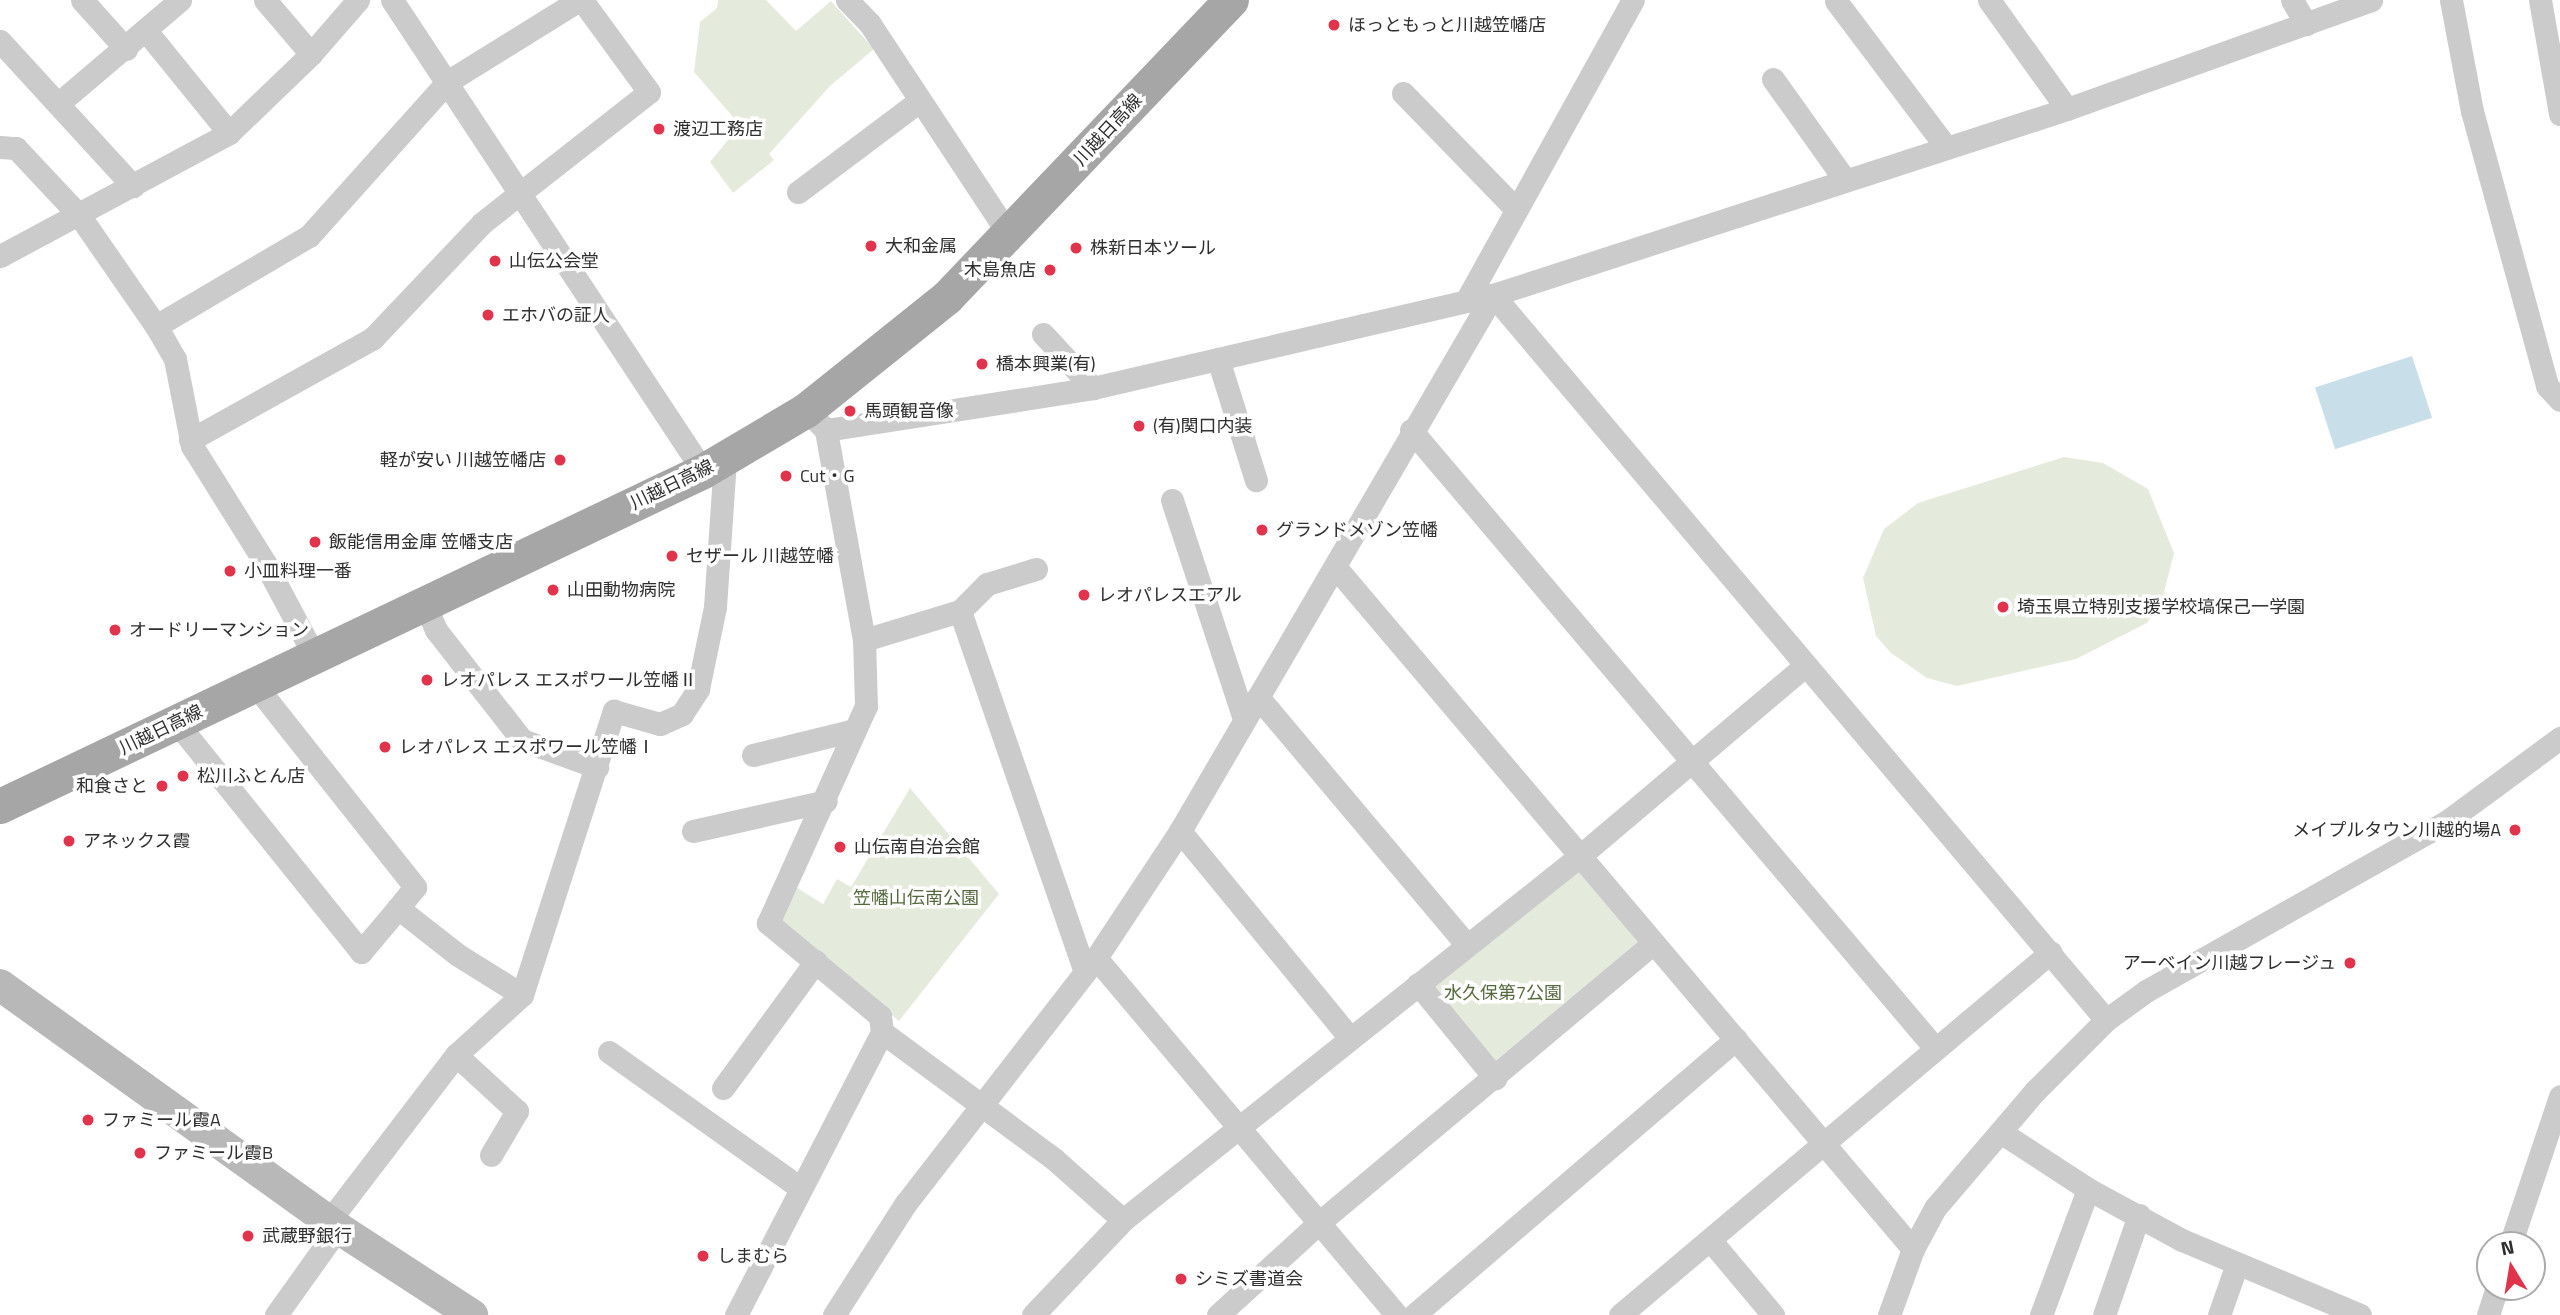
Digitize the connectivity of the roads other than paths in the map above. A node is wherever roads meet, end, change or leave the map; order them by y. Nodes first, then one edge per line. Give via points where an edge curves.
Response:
1 (82, 0) edge
2 (180, 0) edge
3 (265, 0) edge
4 (358, 0) edge
5 (391, 0) edge
6 (581, 0) edge
7 (847, 0) edge
8 (1231, 0) edge
9 (1989, 0) edge
10 (2292, 0) edge
11 (2371, 0) edge
12 (2452, 0) edge
13 (2540, 0) edge
14 (1836, 1) edge
15 (1623, 4) edge
16 (2306, 24) junction
17 (147, 32) junction
18 (0, 41) edge
19 (126, 49) junction
20 (311, 54) junction
21 (1773, 79) dead end
22 (447, 82) junction
23 (1403, 93) dead end
24 (918, 102) junction
25 (60, 103) junction
26 (2067, 109) junction
27 (2560, 114) edge
28 (229, 133) junction
29 (0, 146) edge
30 (1946, 147) junction
31 (1844, 180) junction
32 (133, 186) junction
33 (521, 190) junction
34 (798, 192) dead end
35 (1516, 209) junction
36 (79, 215) junction
37 (1009, 234) junction
38 (0, 256) edge
39 (1493, 295) junction
40 (1466, 301) junction
41 (156, 326) junction
42 (1043, 334) dead end
43 (1218, 359) junction
44 (1093, 388) junction
45 (2560, 400) edge
46 (816, 420) junction
47 (1411, 430) junction
48 (190, 440) junction
49 (714, 465) junction
50 (1256, 480) dead end
51 (1172, 500) dead end
52 (1036, 569) dead end
53 (1337, 569) junction
54 (425, 604) junction
55 (960, 611) junction
56 (864, 640) junction
57 (315, 657) junction
58 (1807, 665) junction
59 (256, 685) junction
60 (1258, 697) junction
61 (1244, 719) junction
62 (177, 723) junction
63 (856, 730) junction
64 (2560, 738) edge
65 (753, 755) dead end
66 (1693, 762) junction
67 (597, 767) junction
68 (826, 801) junction
69 (0, 806) edge
70 (693, 831) dead end
71 (1180, 831) junction
72 (1581, 855) junction
73 (398, 908) junction
74 (1653, 943) junction
75 (1467, 945) junction
76 (2051, 952) junction
77 (817, 961) junction
78 (1091, 965) junction
79 (1418, 984) junction
80 (0, 985) edge
81 (522, 995) junction
82 (2106, 1020) junction
83 (882, 1032) junction
84 (1350, 1038) junction
85 (1736, 1040) junction
86 (1935, 1048) junction
87 (609, 1052) dead end
88 (456, 1055) junction
89 (1496, 1078) junction
90 (723, 1088) dead end
91 (2560, 1096) edge
92 (979, 1105) junction
93 (1242, 1126) junction
94 (2002, 1133) junction
95 (1824, 1143) junction
96 (491, 1155) dead end
97 (799, 1187) junction
98 (2088, 1189) junction
99 (2139, 1215) junction
100 (1123, 1220) junction
101 (1321, 1222) junction
102 (334, 1224) junction
103 (2515, 1231) edge
104 (1711, 1241) junction
105 (1913, 1250) junction
106 (2236, 1264) junction
107 (453, 1310) edge
108 (276, 1315) edge
109 (736, 1315) edge
110 (834, 1315) edge
111 (1033, 1315) edge
112 (1219, 1315) edge
113 (1398, 1315) edge
114 (1414, 1315) edge
115 (1620, 1315) edge
116 (1773, 1315) edge
117 (1889, 1315) edge
118 (2041, 1315) edge
119 (2104, 1315) edge
120 (2219, 1315) edge
121 (2360, 1315) edge

1 - 19 street
2 - 17 street
3 - 20 street
4 - 20 street
5 - 22 street
6 - 22 street
6 - 33 street via 649,92
7 - 24 street via 870,24
8 - 37 main road, 川越日高線
9 - 26 street
10 - 16 street
11 - 16 street
12 - 45 street via 2480,137 2547,386
13 - 27 street
14 - 30 street
15 - 35 street
16 - 26 street
17 - 19 street
17 - 28 street
18 - 25 street
19 - 25 street
20 - 28 street
21 - 31 street
22 - 33 street
22 - 41 street via 309,236
23 - 35 street
24 - 34 street
24 - 37 street
25 - 32 street
26 - 30 street
28 - 32 street
29 - 36 street via 16,148
30 - 31 street
31 - 39 street
32 - 36 street
33 - 48 street via 482,223 373,338
33 - 49 street
35 - 40 street
36 - 38 street
36 - 41 street
37 - 46 main road, 川越日高線
39 - 40 street
39 - 47 street
39 - 58 street
40 - 43 street
41 - 48 street via 175,359
42 - 44 street
43 - 44 street
43 - 50 street
44 - 46 street
46 - 49 main road, 川越日高線
46 - 56 street
47 - 53 street
47 - 66 street
48 - 57 street
49 - 54 main road, 川越日高線
49 - 67 street via 715,607 698,689 682,714 660,724 614,711
51 - 61 street
52 - 55 street via 987,584
53 - 60 street
53 - 72 street
54 - 57 main road, 川越日高線
54 - 67 street via 436,630 522,740
55 - 56 street
55 - 78 street
56 - 63 street via 866,706
57 - 59 main road, 川越日高線
58 - 66 street
58 - 76 street
59 - 62 main road, 川越日高線
59 - 73 street via 415,887
60 - 61 street
60 - 75 street
61 - 71 street
62 - 69 main road, 川越日高線
62 - 73 street via 361,953
63 - 65 street
63 - 68 street
64 - 82 street via 2446,822 2146,991
66 - 72 street
66 - 86 street
67 - 81 street
68 - 70 street
68 - 77 street via 768,923
71 - 78 street
71 - 84 street
72 - 74 street
72 - 75 street
73 - 81 street via 458,955
74 - 85 street
74 - 89 street
75 - 79 street
76 - 82 street
76 - 86 street
77 - 83 street via 880,1016
77 - 90 street
78 - 92 street
78 - 93 street
79 - 84 street
79 - 89 street
80 - 102 street
81 - 88 street
82 - 94 street
83 - 92 street
83 - 97 street
84 - 93 street
85 - 95 street
85 - 114 street
86 - 95 street
87 - 97 street
88 - 96 street via 517,1111
88 - 102 street
89 - 101 street
91 - 103 street
92 - 100 street via 1054,1159
92 - 110 street via 906,1203
93 - 100 street
93 - 101 street
94 - 98 street
94 - 105 street via 1935,1208
95 - 104 street
95 - 105 street
97 - 109 street
98 - 99 street
98 - 118 street
99 - 106 street
99 - 119 street
100 - 111 street
101 - 112 street
101 - 113 street
102 - 107 street
102 - 108 street
104 - 115 street
104 - 116 street
105 - 117 street
106 - 120 street
106 - 121 street

